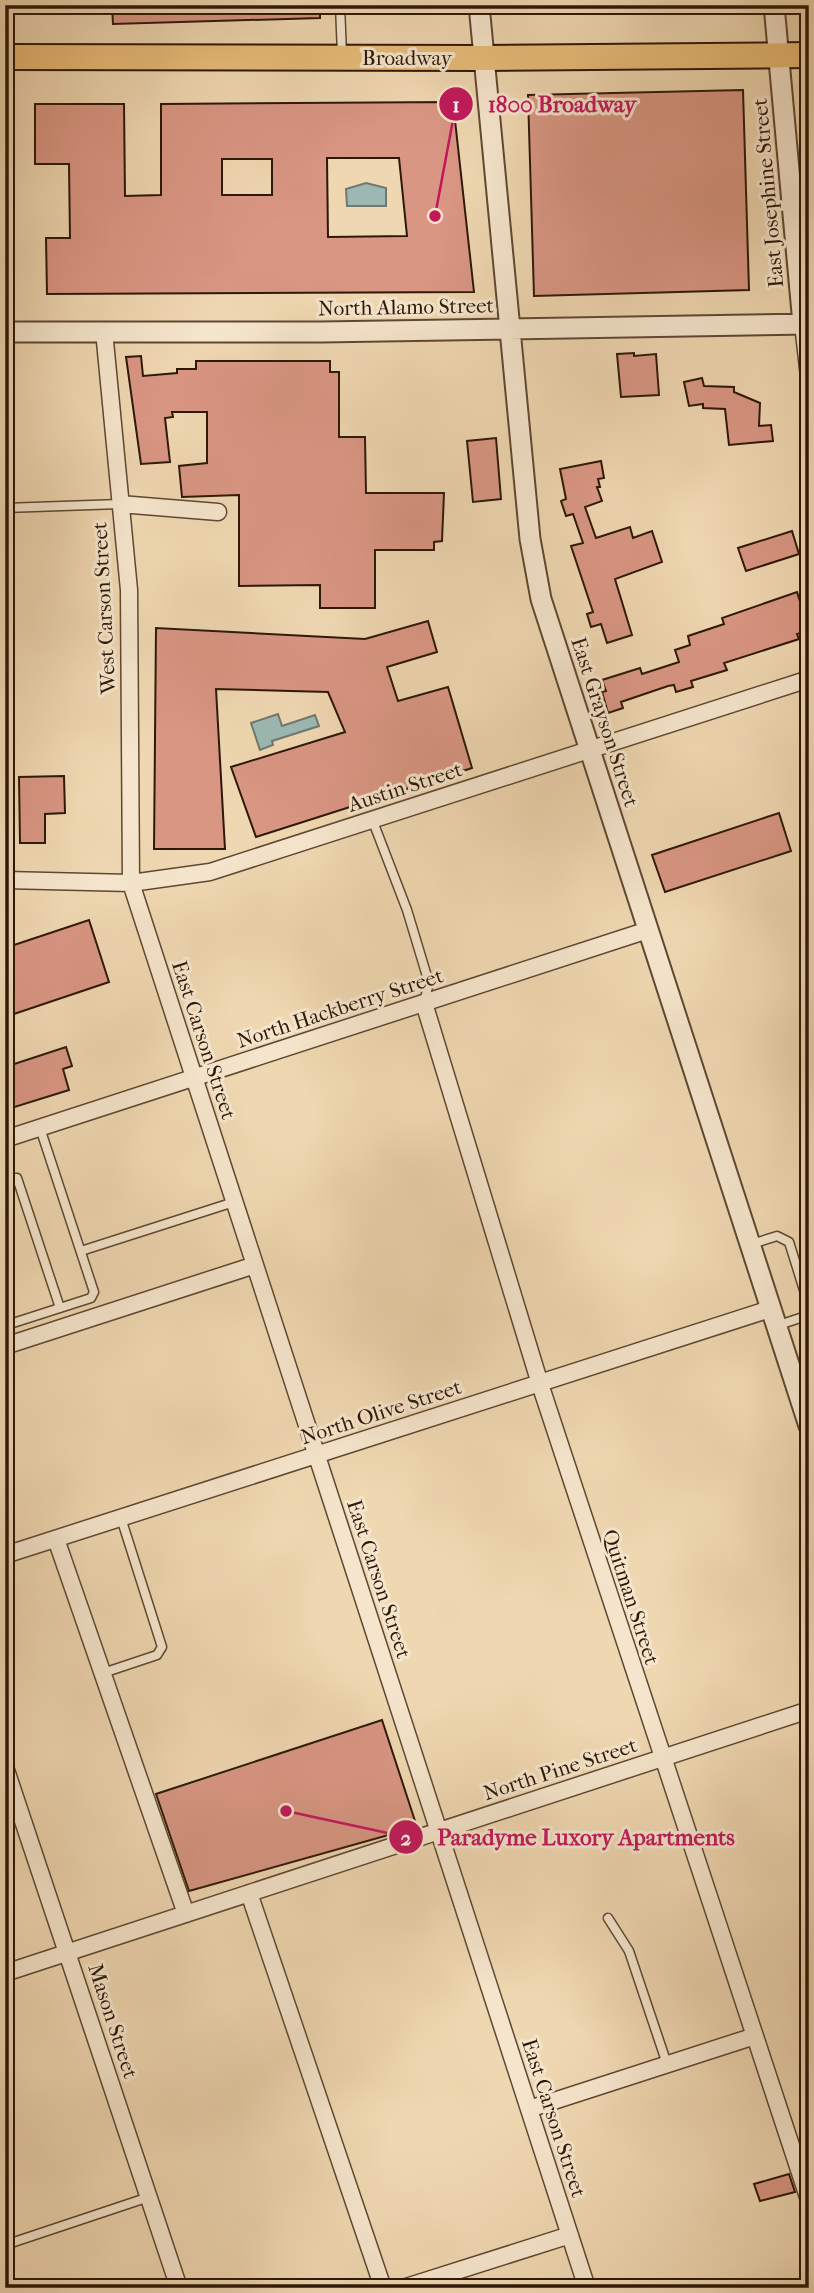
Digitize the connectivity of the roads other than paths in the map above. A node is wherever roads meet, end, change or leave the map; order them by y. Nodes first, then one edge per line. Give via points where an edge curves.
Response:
1 (340, 5) edge
2 (479, 5) edge
3 (774, 5) edge
4 (779, 55) junction
5 (809, 55) edge
6 (5, 57) edge
7 (342, 58) junction
8 (485, 58) junction
9 (806, 324) edge
10 (509, 328) junction
11 (104, 331) junction
12 (5, 332) edge
13 (809, 377) edge
14 (120, 504) junction
15 (5, 508) edge
16 (218, 512) dead end
17 (809, 679) edge
18 (590, 750) junction
19 (372, 819) junction
20 (5, 880) edge
21 (131, 883) junction
22 (648, 930) junction
23 (424, 1003) junction
24 (194, 1078) junction
25 (40, 1128) junction
26 (5, 1139) edge
27 (5, 1178) edge
28 (235, 1202) junction
29 (749, 1245) junction
30 (81, 1251) junction
31 (255, 1265) junction
32 (804, 1290) dead end
33 (60, 1308) junction
34 (809, 1315) edge
35 (5, 1317) edge
36 (773, 1317) junction
37 (5, 1346) edge
38 (540, 1384) junction
39 (809, 1426) edge
40 (317, 1454) junction
41 (121, 1518) junction
42 (57, 1539) junction
43 (5, 1555) edge
44 (103, 1673) junction
45 (809, 1710) edge
46 (661, 1758) junction
47 (5, 1767) edge
48 (439, 1831) junction
49 (249, 1893) junction
50 (186, 1914) junction
51 (608, 1917) dead end
52 (68, 1952) junction
53 (5, 1973) edge
54 (755, 2036) junction
55 (667, 2064) junction
56 (529, 2109) junction
57 (149, 2197) junction
58 (809, 2200) edge
59 (570, 2235) junction
60 (5, 2245) edge
61 (179, 2288) edge
62 (383, 2288) edge
63 (402, 2288) edge
64 (587, 2288) edge

1 - 7 lane
2 - 8 street, East Grayson Street
3 - 4 street, East Josephine Street
4 - 5 main road, Broadway
4 - 8 main road, Broadway
4 - 9 street, East Josephine Street
6 - 7 main road, Broadway
7 - 8 main road, Broadway
8 - 10 street, East Grayson Street
9 - 10 street, North Alamo Street
9 - 13 street, East Josephine Street
10 - 11 street, North Alamo Street
10 - 18 street, East Grayson Street via 530,539 541,599
11 - 12 street, North Alamo Street
11 - 14 street, West Carson Street
14 - 15 lane
14 - 16 street
14 - 21 street, West Carson Street via 129,601
17 - 18 street, Austin Street
18 - 19 street, Austin Street
18 - 22 street, East Grayson Street
19 - 21 street, Austin Street via 210,872
19 - 23 lane via 429,983
20 - 21 street, Austin Street
21 - 24 street, East Carson Street
22 - 23 street, North Hackberry Street
22 - 29 street, East Grayson Street
23 - 24 street, North Hackberry Street
23 - 38 street, Quitman Street
24 - 25 street, North Hackberry Street
24 - 28 street, East Carson Street
25 - 26 street, North Hackberry Street
25 - 30 lane
27 - 33 lane via 17,1178
28 - 30 lane
28 - 31 street, East Carson Street
29 - 32 lane via 777,1236 789,1242
29 - 36 street, East Grayson Street
30 - 33 lane via 94,1292 91,1298
31 - 37 street
31 - 40 street, East Carson Street
33 - 35 lane via 13,1324
34 - 36 lane
36 - 38 street, North Olive Street
36 - 39 street, East Grayson Street
38 - 40 street, North Olive Street
38 - 46 street, Quitman Street
40 - 41 street, North Olive Street
40 - 48 street, East Carson Street
41 - 42 street, North Olive Street
41 - 44 lane via 162,1647 157,1655
42 - 43 street, North Olive Street
42 - 44 street
44 - 50 street
45 - 46 street, North Pine Street
46 - 48 street, North Pine Street
46 - 54 street, Quitman Street
47 - 52 street, Mason Street
48 - 49 street, North Pine Street
48 - 56 street, East Carson Street
49 - 50 street, North Pine Street
49 - 62 street
50 - 52 street, North Pine Street
51 - 55 lane via 629,1951
52 - 53 street, North Pine Street
52 - 57 street, Mason Street
54 - 55 street
54 - 58 street, Quitman Street
55 - 56 street
56 - 59 street, East Carson Street
57 - 60 lane
57 - 61 street, Mason Street
59 - 63 street
59 - 64 street, East Carson Street

